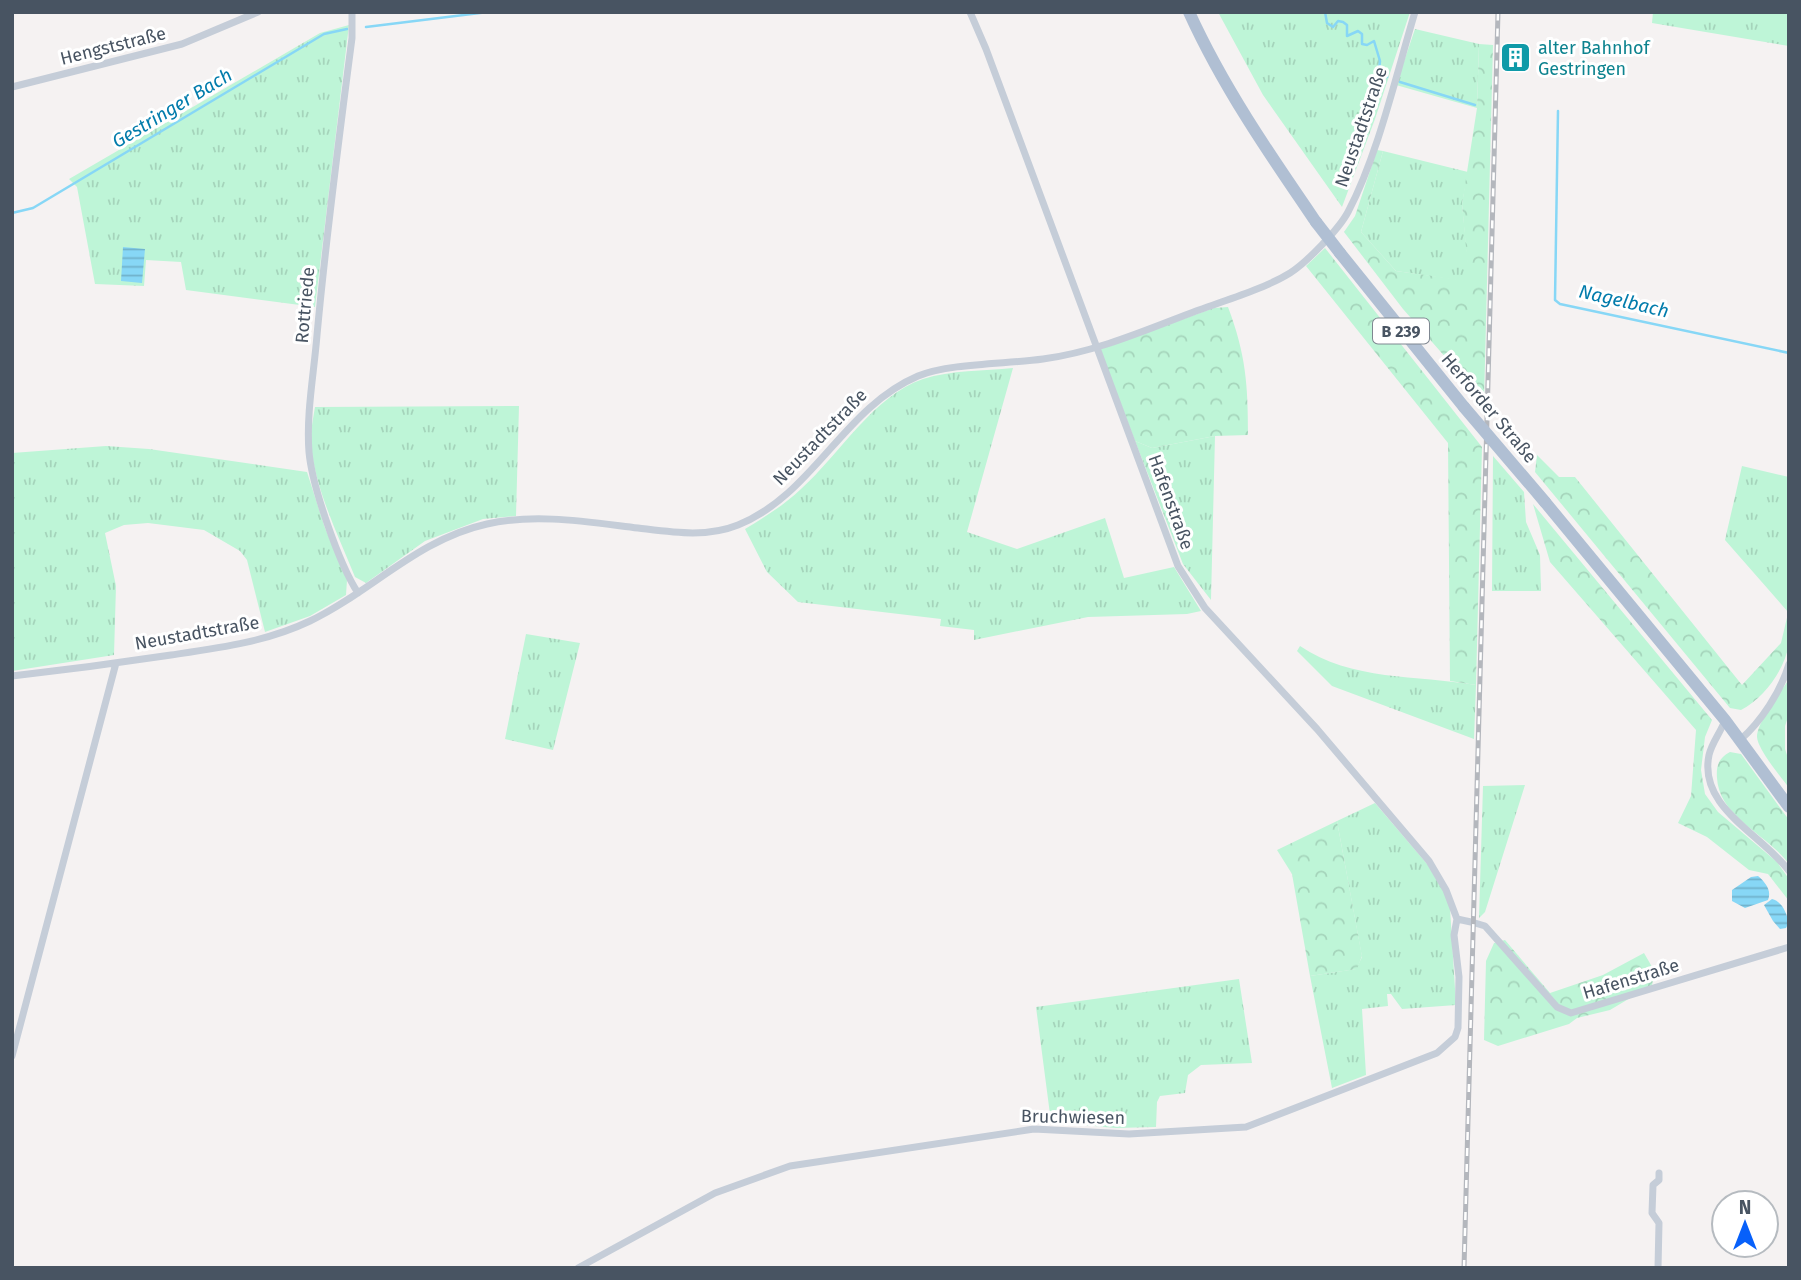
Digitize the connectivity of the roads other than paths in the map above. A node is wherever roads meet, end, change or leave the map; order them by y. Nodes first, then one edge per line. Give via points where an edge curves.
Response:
1 (258, 12) edge
2 (352, 12) edge
3 (970, 12) edge
4 (1189, 12) edge
5 (1415, 12) edge
6 (12, 87) edge
7 (1097, 348) junction
8 (358, 593) junction
9 (116, 663) junction
10 (1789, 664) edge
11 (12, 677) edge
12 (1725, 720) junction
13 (1740, 740) junction
14 (1789, 807) edge
15 (1789, 871) edge
16 (1457, 919) junction
17 (1789, 947) edge
18 (12, 1056) edge
19 (1659, 1173) dead end
20 (578, 1268) edge
21 (1658, 1268) edge

1 - 6 street, Hengststraße via 182,44
2 - 8 street, Rottriede via 308,430 312,471
3 - 7 street, Hafenstraße
4 - 12 main road, Herforder Straße / B 239, bridge via 1258,136 1340,253
5 - 7 street, Neustadtstraße via 1370,158 1336,230 1291,273
7 - 8 street, Neustadtstraße via 921,374 884,394 773,507 736,526 690,534 553,519 488,523 415,553
7 - 16 street, Hafenstraße via 1178,566 1205,608 1317,729 1429,861
8 - 9 street, Neustadtstraße via 313,620 261,639
9 - 11 street, Neustadtstraße
9 - 18 street
10 - 13 street via 1772,699
12 - 13 main road, Herforder Straße / B 239
12 - 15 street via 1709,754 1712,789 1723,807
13 - 14 main road, Herforder Straße / B 239
16 - 17 street, Hafenstraße via 1485,926 1557,1007 1571,1013
16 - 20 street, Bruchwiesen via 1458,1028 1448,1045 1424,1058 1246,1127 1129,1134 1034,1129 790,1166 715,1192
19 - 21 street via 1653,1185 1652,1213 1659,1223

